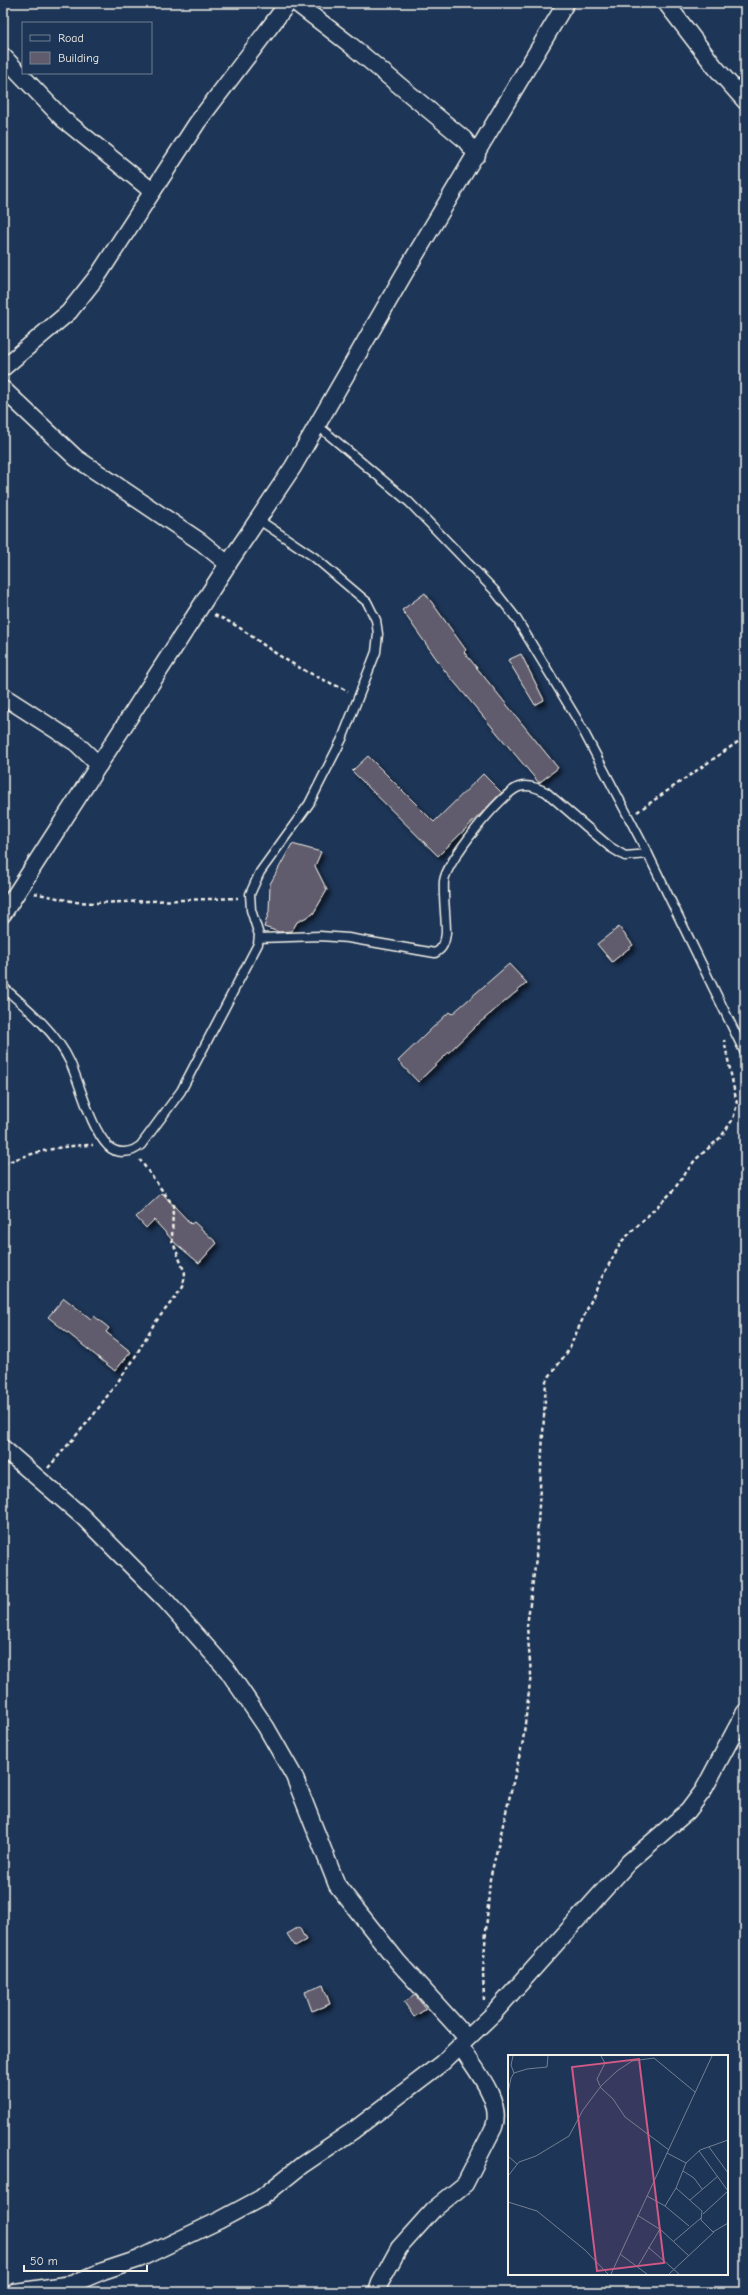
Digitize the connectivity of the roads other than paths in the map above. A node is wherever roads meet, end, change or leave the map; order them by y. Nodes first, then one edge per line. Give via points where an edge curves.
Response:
1 (288, 3) edge
2 (296, 3) edge
3 (566, 3) edge
4 (666, 3) edge
5 (3, 56) edge
6 (745, 101) edge
7 (477, 155) junction
8 (152, 191) junction
9 (3, 368) edge
10 (3, 389) edge
11 (318, 425) junction
12 (259, 520) junction
13 (228, 564) junction
14 (3, 696) edge
15 (99, 765) junction
16 (648, 854) junction
17 (3, 914) edge
18 (259, 938) junction
19 (3, 987) edge
20 (745, 1053) edge
21 (3, 1448) edge
22 (745, 1712) edge
23 (464, 2042) junction
24 (15, 2292) edge
25 (377, 2292) edge

1 - 8 street via 217,94
2 - 7 street via 464,138
3 - 7 street
4 - 6 street via 715,67
5 - 8 street via 63,119
7 - 11 street via 404,274
8 - 9 street via 99,274 69,312
10 - 13 street via 76,458 201,542
11 - 12 street
11 - 16 lane via 409,502 494,590 516,618 553,675
12 - 13 street
12 - 18 lane via 314,557 367,602 376,620 377,640 376,652 342,740 313,798 260,872 250,894 251,910
13 - 15 street
14 - 15 street via 76,743
15 - 17 street
16 - 18 lane via 625,856 610,847 546,792 536,787 519,787 479,824 447,872 444,881 446,932 440,951 435,953 348,938
16 - 20 lane
18 - 19 lane via 182,1091 157,1126 134,1150 117,1151 107,1145 90,1114 70,1060 50,1033
21 - 23 street via 83,1517 166,1601 228,1671 266,1727 294,1776 336,1884
22 - 23 street via 703,1791 688,1811 629,1862
23 - 24 street via 354,2130 302,2165 261,2198 139,2259 72,2284
23 - 25 street via 493,2101 496,2112 495,2124 464,2184 433,2210 399,2248

